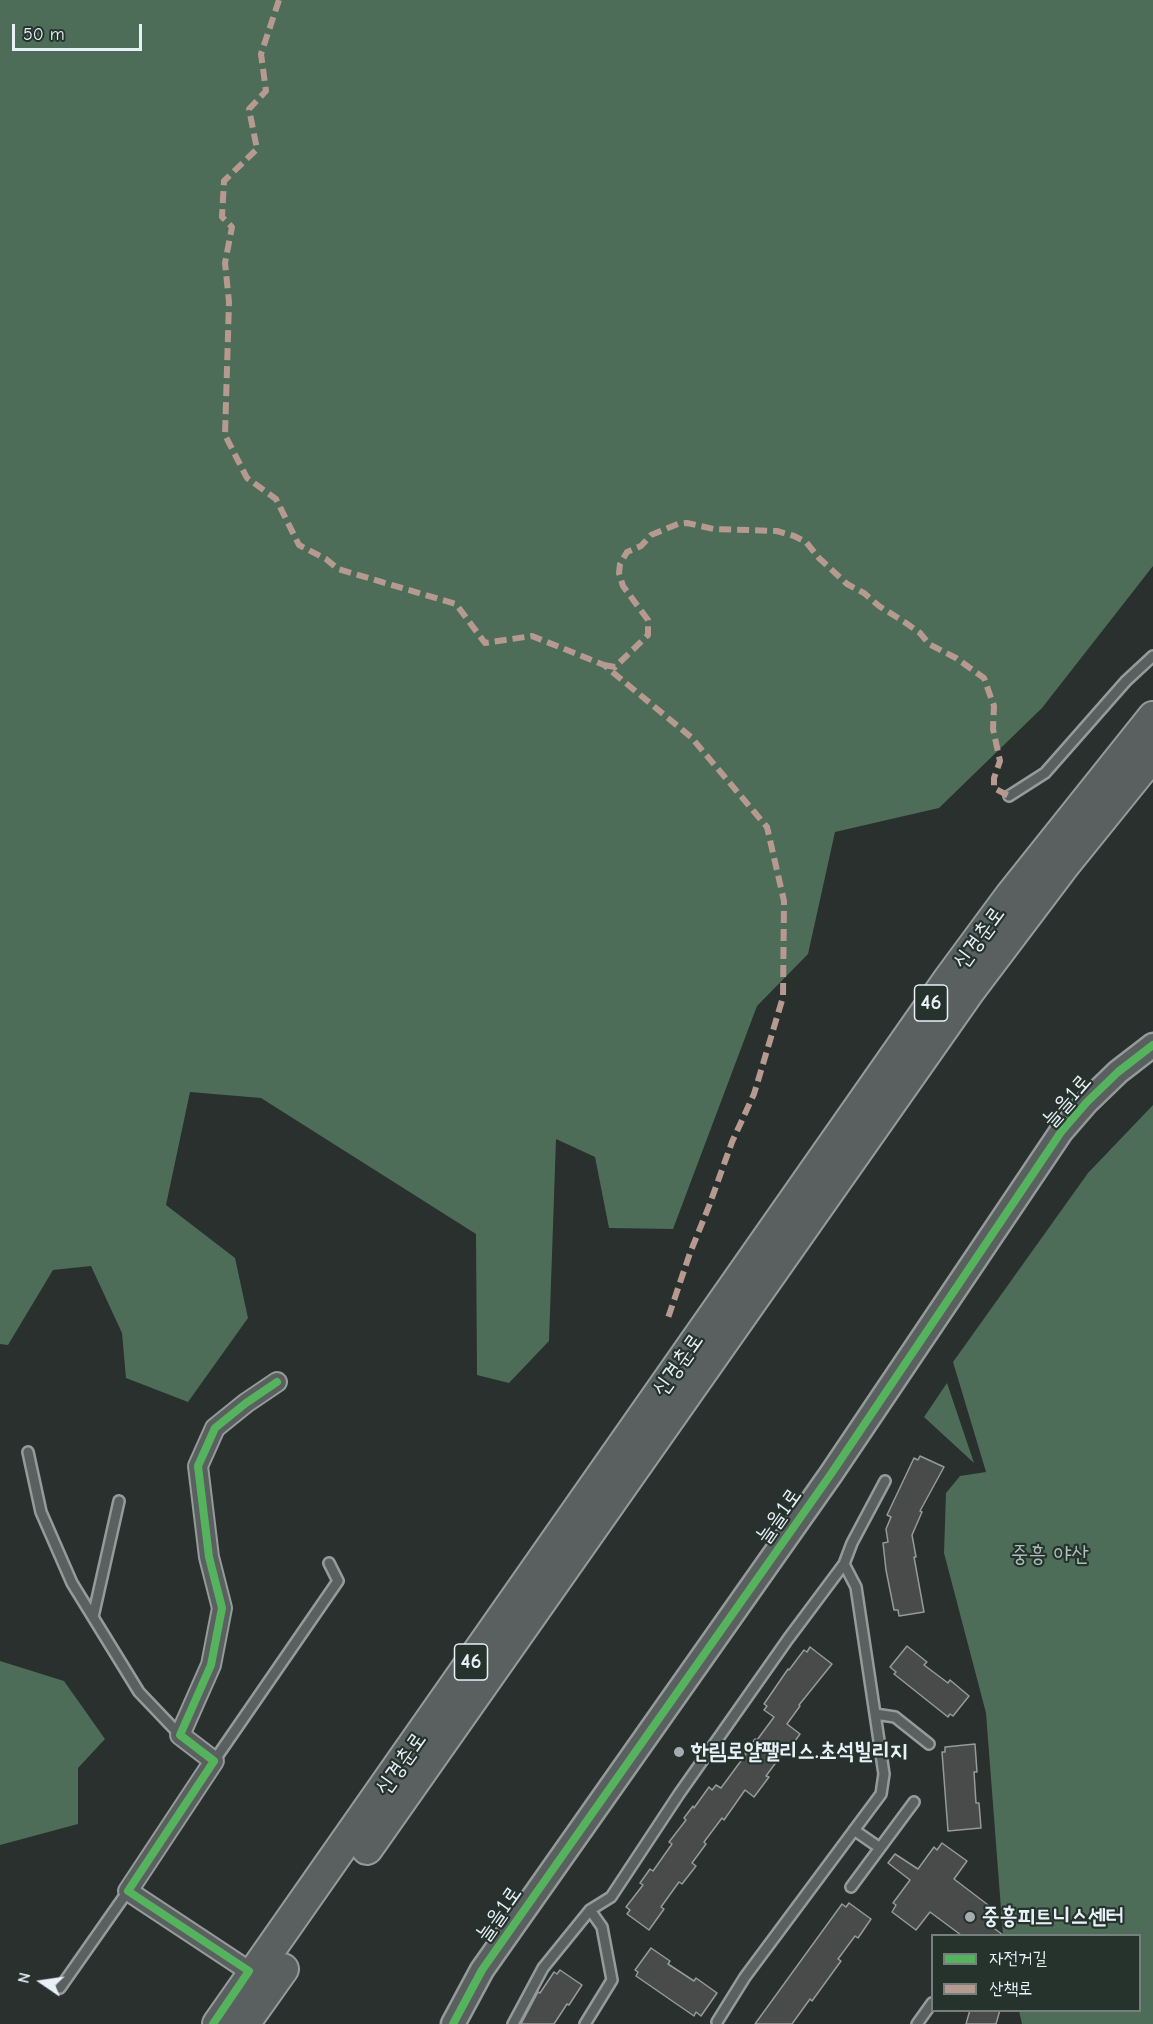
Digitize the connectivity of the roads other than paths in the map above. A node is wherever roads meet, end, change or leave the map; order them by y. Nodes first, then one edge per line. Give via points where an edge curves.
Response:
1 (1153, 656) edge
2 (1153, 717) edge
3 (1153, 755) edge
4 (1009, 796) dead end
5 (1153, 1046) edge
6 (732, 1306) junction
7 (277, 1382) dead end
8 (28, 1452) dead end
9 (885, 1481) dead end
10 (119, 1502) dead end
11 (329, 1563) dead end
12 (844, 1564) junction
13 (93, 1617) junction
14 (875, 1714) junction
15 (180, 1736) junction
16 (929, 1744) dead end
17 (214, 1761) junction
18 (914, 1802) dead end
19 (854, 1830) junction
20 (880, 1848) junction
21 (851, 1887) dead end
22 (128, 1891) junction
23 (590, 1910) junction
24 (266, 1946) dead end
25 (249, 1971) junction
26 (60, 1988) dead end
27 (931, 2006) edge
28 (717, 2023) edge
29 (213, 2024) edge
30 (218, 2024) edge
31 (244, 2024) edge
32 (453, 2024) edge
33 (513, 2024) edge
34 (585, 2024) edge
35 (917, 2024) edge

1 - 4 lane via 1045,773
2 - 6 highway, 신경춘로 / 46 via 1011,895 886,1068
3 - 6 highway, 신경춘로 / 46 via 1065,864 970,990 910,1078
5 - 32 street, 늘을1로 via 1118,1072 1061,1132 831,1474 482,1970
6 - 30 highway, 신경춘로 / 46
6 - 31 highway, 신경춘로 / 46 via 499,1663
7 - 15 street via 215,1428 198,1466 209,1557 222,1608 211,1665
8 - 13 lane via 41,1512 72,1583
9 - 12 lane
10 - 13 lane
11 - 17 lane via 338,1581
12 - 14 lane via 856,1587
12 - 23 lane via 679,1794 611,1897
13 - 15 lane via 139,1692
14 - 16 lane via 895,1718
14 - 19 lane via 884,1774 881,1794
15 - 17 street
17 - 22 street
18 - 20 lane
19 - 20 lane
19 - 28 lane
20 - 21 lane
22 - 25 street
22 - 26 lane
23 - 33 lane via 543,1968
23 - 34 lane via 602,1927 612,1980
24 - 25 lane
25 - 29 street
27 - 35 lane

